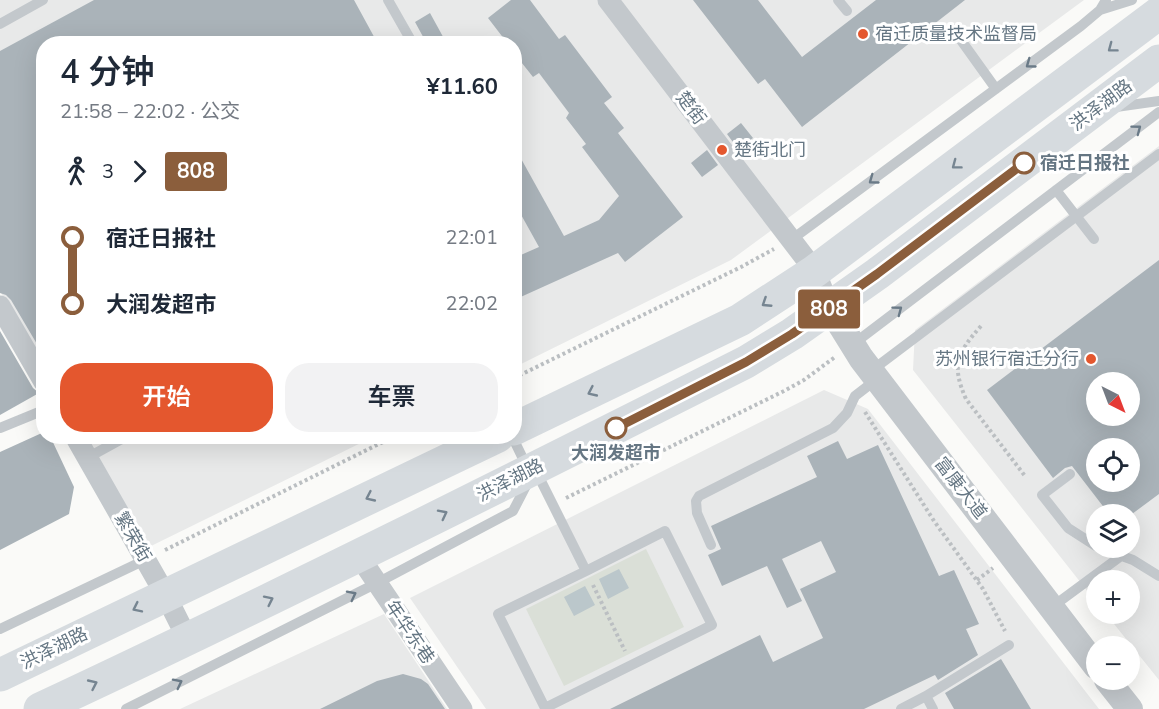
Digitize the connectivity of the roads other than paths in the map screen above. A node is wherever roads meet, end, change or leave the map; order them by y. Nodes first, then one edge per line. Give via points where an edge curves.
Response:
1 (44, 0) edge
2 (388, 0) edge
3 (608, 0) edge
4 (838, 0) edge
5 (1132, 0) edge
6 (1103, 5) edge
7 (847, 11) dead end
8 (1159, 13) edge
9 (0, 24) edge
10 (953, 29) dead end
11 (408, 36) edge
12 (1159, 61) edge
13 (996, 89) junction
14 (1159, 101) edge
15 (1094, 110) junction
16 (1159, 112) edge
17 (1159, 154) edge
18 (1056, 190) junction
19 (1076, 216) junction
20 (1094, 239) dead end
21 (791, 240) junction
22 (815, 271) junction
23 (0, 306) edge
24 (830, 308) junction
25 (851, 345) junction
26 (36, 368) edge
27 (874, 375) junction
28 (36, 413) edge
29 (522, 425) edge
30 (0, 428) edge
31 (79, 444) edge
32 (112, 444) edge
33 (481, 444) edge
34 (517, 444) edge
35 (87, 458) junction
36 (532, 469) junction
37 (1070, 474) dead end
38 (1086, 540) edge
39 (711, 545) dead end
40 (359, 556) junction
41 (1118, 558) edge
42 (1126, 558) edge
43 (145, 560) junction
44 (586, 571) junction
45 (1159, 576) edge
46 (377, 583) junction
47 (165, 594) junction
48 (1052, 607) junction
49 (0, 629) edge
50 (188, 640) junction
51 (1009, 642) road end
52 (1086, 653) edge
53 (0, 675) edge
54 (1115, 690) edge
55 (926, 696) junction
56 (40, 709) edge
57 (126, 709) edge
58 (462, 709) edge
59 (545, 709) edge
60 (901, 709) edge
61 (933, 709) edge
62 (1130, 709) edge

1 - 9 lane
2 - 11 lane
3 - 21 street, 楚街
4 - 7 lane
5 - 6 lane
6 -> 13 lane
8 -> 22 main road
10 - 13 lane
12 - 15 main road, 洪泽湖路
13 -> 21 lane
14 - 15 lane
15 - 24 main road, 洪泽湖路
18 -> 16 lane
17 - 19 lane
18 - 19 lane
25 -> 18 lane
19 - 20 lane
19 - 27 lane
21 - 22 street, 楚街
22 - 24 street, 楚街
22 -> 29 main road via 740,320
23 - 26 street
24 - 25 street, 富康大道
24 - 36 main road, 洪泽湖路 via 746,362
25 - 27 street, 富康大道
27 - 39 lane via 833,428 699,496 695,507
27 - 48 street, 富康大道
28 - 30 lane
31 - 35 street, 繁荣街
32 - 35 lane
33 -> 47 main road, 洪泽湖路
34 - 36 lane
35 - 43 street, 繁荣街
40 -> 36 main road, 洪泽湖路
36 - 44 lane
36 - 46 lane via 513,511
37 - 38 lane via 1042,495 1073,533
40 - 46 street, 年华东巷
50 -> 40 main road, 洪泽湖路
41 - 48 lane
42 - 45 lane
43 - 47 street, 繁荣街
43 - 49 lane
44 - 59 lane via 498,614
44 - 59 lane via 665,531 712,625
57 -> 46 lane
46 - 58 street, 年华东巷
47 - 50 street, 繁荣街
47 -> 53 main road, 洪泽湖路
48 - 52 street, 富康大道
56 -> 50 main road, 洪泽湖路
51 - 55 lane
54 - 62 street
55 - 60 lane
55 - 61 lane

